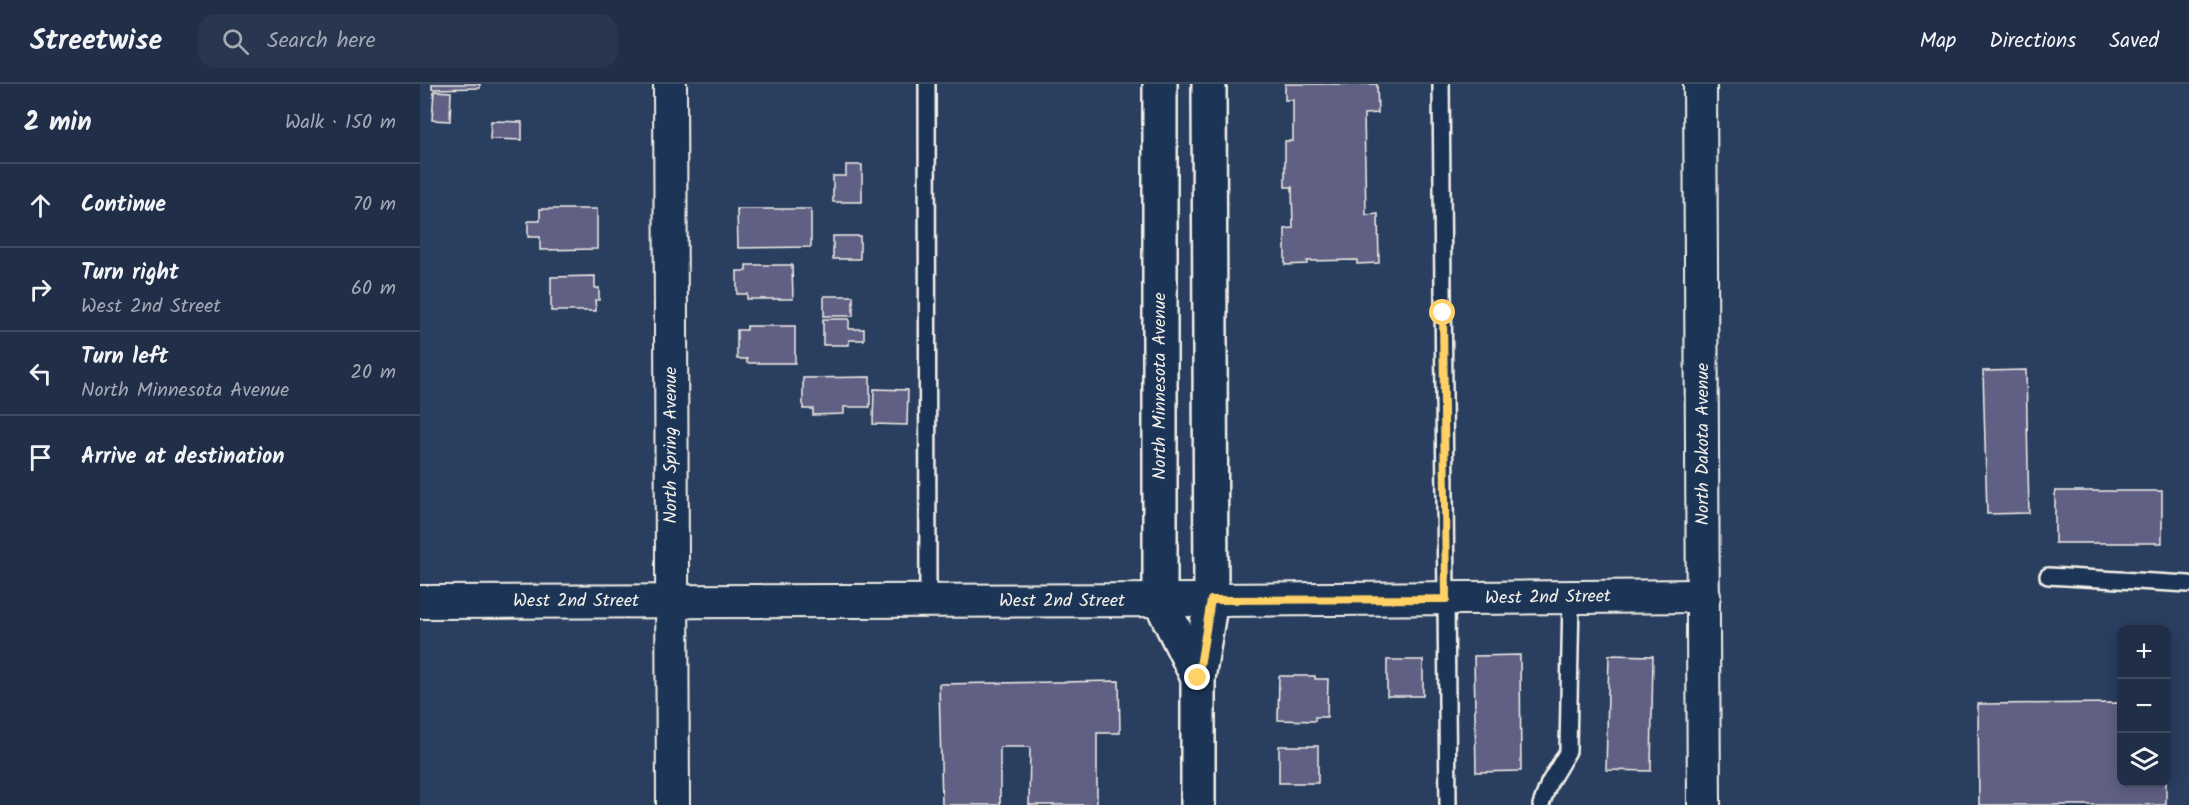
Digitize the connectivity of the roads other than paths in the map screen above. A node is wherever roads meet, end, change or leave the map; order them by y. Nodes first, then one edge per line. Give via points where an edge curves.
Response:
1 (670, 84) edge
2 (927, 84) edge
3 (1160, 84) edge
4 (1209, 84) edge
5 (1441, 84) edge
6 (1700, 84) edge
7 (2048, 576) dead end
8 (2189, 584) edge
9 (1704, 596) junction
10 (1571, 597) junction
11 (1446, 599) junction
12 (1160, 600) junction
13 (1211, 600) junction
14 (672, 601) junction
15 (928, 601) junction
16 (420, 602) edge
17 (1198, 678) junction
18 (673, 805) edge
19 (1198, 805) edge
20 (1448, 805) edge
21 (1541, 805) edge
22 (1704, 805) edge

1 - 14 street, North Spring Avenue
2 - 15 lane
3 - 12 main road, North Minnesota Avenue
4 - 13 main road, North Minnesota Avenue
5 - 11 lane
6 - 9 street, North Dakota Avenue
7 - 8 lane
9 - 10 street, West 2nd Street
9 - 22 street, North Dakota Avenue
10 - 11 street, West 2nd Street
10 - 21 lane via 1569,751 1549,783
11 - 13 street, West 2nd Street
11 - 20 lane
12 - 13 street, West 2nd Street
12 - 15 street, West 2nd Street
12 - 17 main road, North Minnesota Avenue
13 - 17 main road, North Minnesota Avenue
14 - 15 street, West 2nd Street
14 - 16 street, West 2nd Street
14 - 18 street, North Spring Avenue
17 - 19 main road, North Minnesota Avenue

